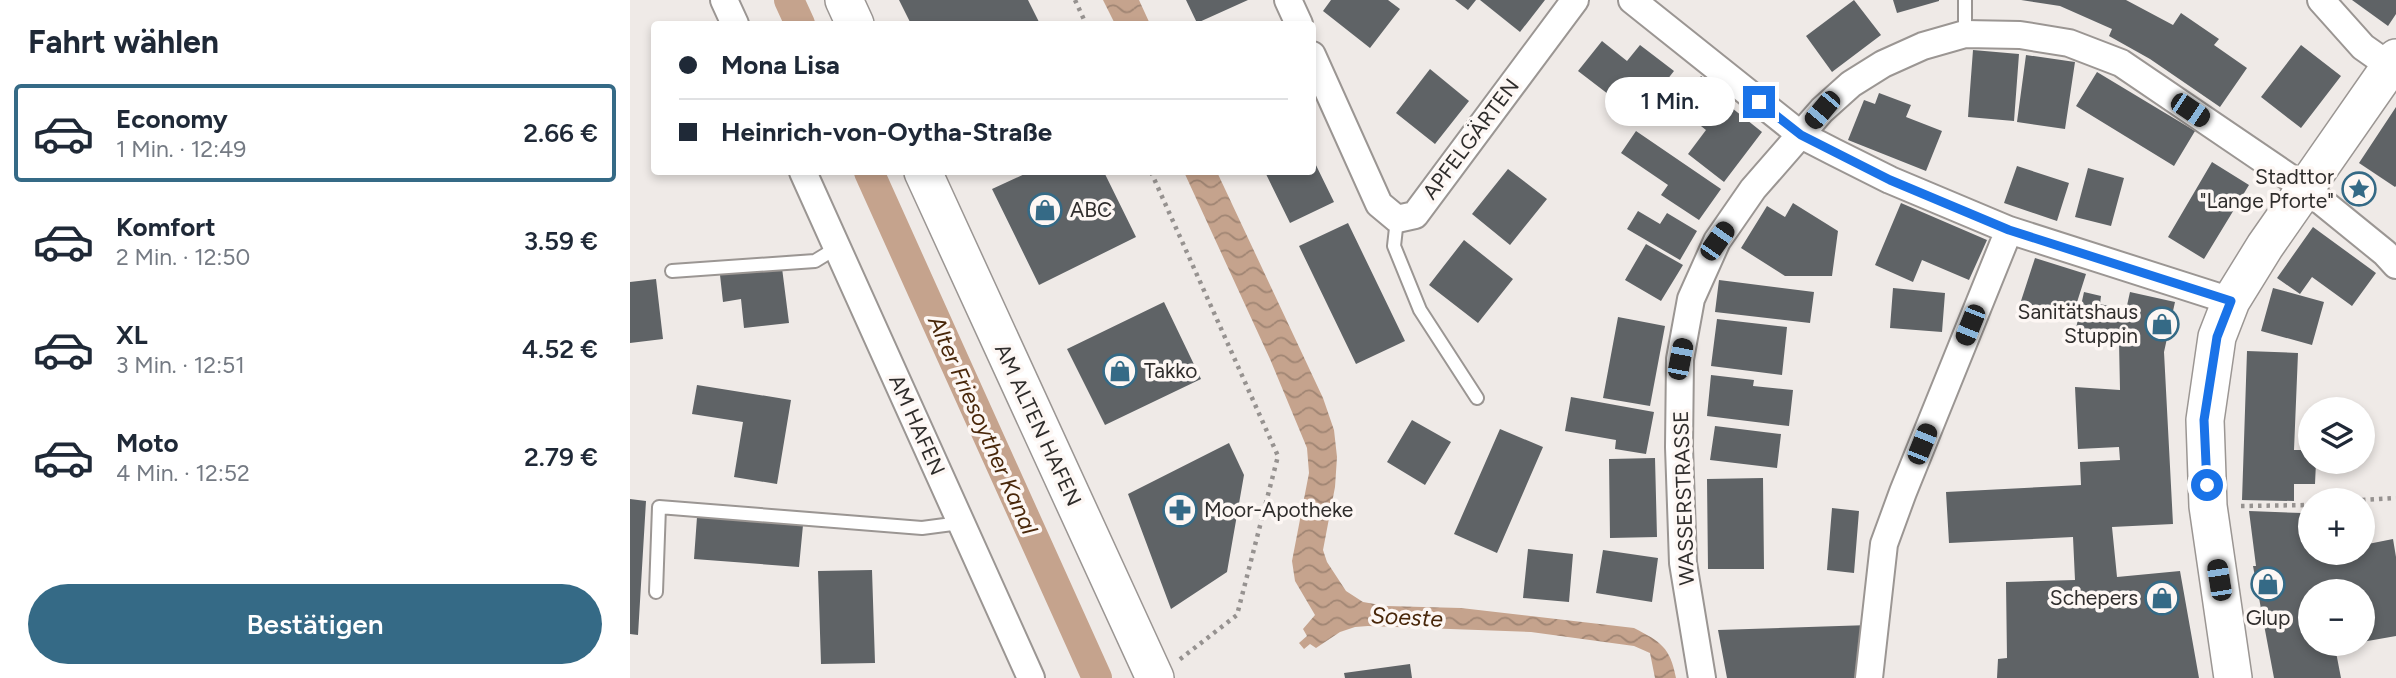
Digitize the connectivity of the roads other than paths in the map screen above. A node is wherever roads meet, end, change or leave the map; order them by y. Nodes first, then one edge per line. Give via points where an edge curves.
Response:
1 (724, 0) edge
2 (844, 0) edge
3 (1288, 0) edge
4 (1575, 0) edge
5 (1632, 0) edge
6 (1965, 0) edge
7 (2321, 0) edge
8 (734, 21) edge
9 (854, 21) edge
10 (1298, 21) edge
11 (1965, 34) junction
12 (2393, 62) edge
13 (1316, 64) edge
14 (1801, 135) junction
15 (804, 175) edge
16 (924, 175) edge
17 (2305, 188) junction
18 (1397, 219) junction
19 (2009, 230) junction
20 (838, 247) junction
21 (2396, 265) edge
22 (672, 271) dead end
23 (2231, 301) junction
24 (1476, 398) dead end
25 (960, 523) junction
26 (656, 592) dead end
27 (1165, 670) edge
28 (1031, 678) edge
29 (1702, 678) edge
30 (1869, 678) edge
31 (2233, 678) edge

1 - 8 street
2 - 9 street
3 - 10 street
4 - 18 street, APFELGÄRTEN via 1415,215
5 - 14 street
6 - 11 lane
7 - 12 street via 2363,47
11 - 14 street, WASSERSTRASSE via 1882,64 1851,84
11 - 17 street, WASSERSTRASSE via 2020,35 2069,43 2121,63
12 - 17 street
13 - 18 street via 1379,204
14 - 19 street via 1890,180
14 - 29 street, WASSERSTRASSE via 1753,189 1717,241 1691,299 1680,359 1683,563
15 - 20 street, AM HAFEN
16 - 27 street, AM ALTEN HAFEN
17 - 21 street, WASSERSTRASSE
17 - 23 street
18 - 24 lane via 1394,247 1420,310
19 - 23 street
19 - 30 street via 1884,544
20 - 22 lane via 815,261
20 - 25 street, AM HAFEN
23 - 31 street via 2217,337 2204,420 2208,506
25 - 26 lane via 922,528 659,507
25 - 28 street, AM HAFEN

